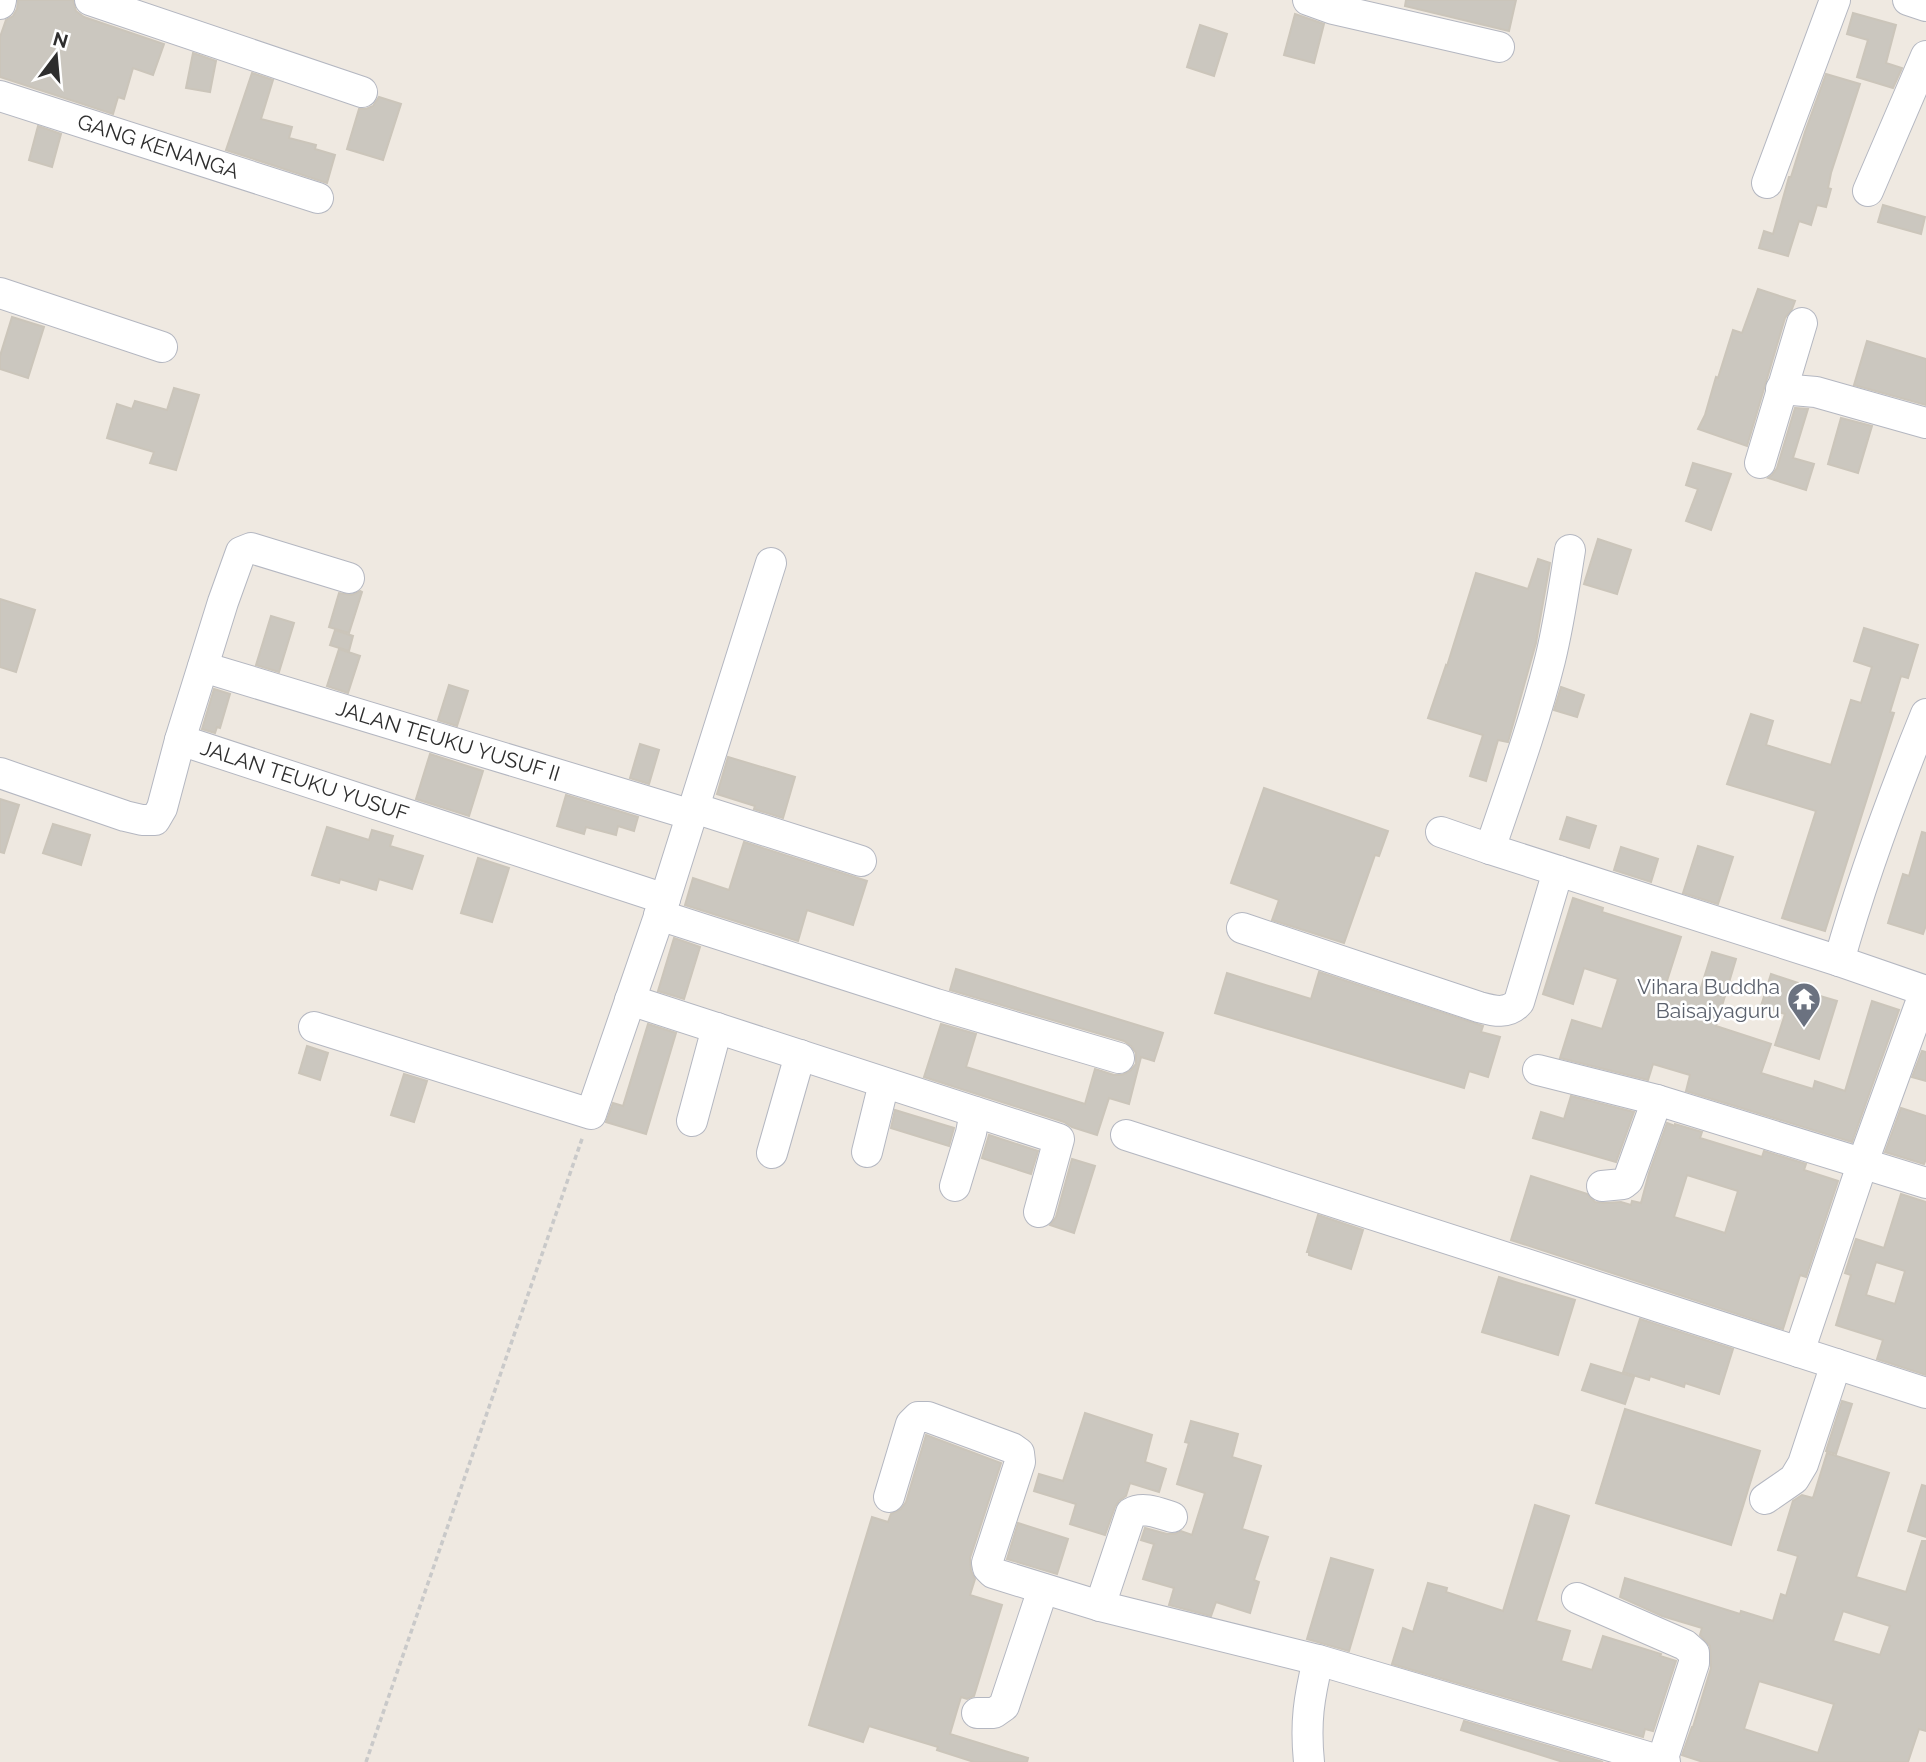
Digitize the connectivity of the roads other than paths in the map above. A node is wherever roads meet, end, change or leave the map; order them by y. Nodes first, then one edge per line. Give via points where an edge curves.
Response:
1 (90, 0) edge
2 (1308, 0) edge
3 (1835, 0) edge
4 (1908, 0) edge
5 (1926, 6) edge
6 (1499, 47) dead end
7 (1926, 56) edge
8 (362, 92) dead end
9 (0, 96) edge
10 (1768, 183) dead end
11 (1868, 191) dead end
12 (318, 198) dead end
13 (0, 293) edge
14 (1802, 323) dead end
15 (162, 347) dead end
16 (1781, 389) junction
17 (1926, 423) edge
18 (1760, 463) dead end
19 (1570, 550) dead end
20 (771, 564) dead end
21 (349, 578) dead end
22 (203, 667) junction
23 (1926, 714) edge
24 (180, 740) junction
25 (0, 773) edge
26 (693, 811) junction
27 (1441, 832) dead end
28 (1490, 849) junction
29 (861, 861) dead end
30 (1558, 871) junction
31 (662, 907) junction
32 (1242, 928) dead end
33 (1839, 961) junction
34 (1926, 991) edge
35 (630, 1000) junction
36 (314, 1027) dead end
37 (718, 1028) junction
38 (800, 1055) junction
39 (1119, 1058) dead end
40 (1538, 1070) dead end
41 (884, 1083) junction
42 (1657, 1100) junction
43 (975, 1112) junction
44 (692, 1121) dead end
45 (1126, 1135) dead end
46 (867, 1152) dead end
47 (772, 1153) dead end
48 (1863, 1162) junction
49 (1926, 1183) edge
50 (955, 1186) dead end
51 (1602, 1186) dead end
52 (1039, 1212) dead end
53 (1799, 1352) junction
54 (1836, 1364) junction
55 (1926, 1393) edge
56 (889, 1497) dead end
57 (1765, 1499) dead end
58 (1172, 1517) dead end
59 (1042, 1589) junction
60 (1577, 1598) dead end
61 (1100, 1606) junction
62 (1318, 1660) junction
63 (977, 1713) dead end
64 (1309, 1762) edge
65 (1664, 1762) edge

1 - 8 street
2 - 6 street
3 - 10 street
4 - 5 street
7 - 11 street
9 - 12 street, GANG KENANGA
13 - 15 street
14 - 16 street
16 - 17 street via 1816,392
16 - 18 street
19 - 28 street via 1549,661
20 - 26 street
21 - 22 street via 251,548 243,550
22 - 24 street
22 - 26 street, JALAN TEUKU YUSUF II
23 - 33 street via 1886,813
24 - 25 street, JALAN TEUKU YUSUF via 162,808 150,821
24 - 31 street, JALAN TEUKU YUSUF
26 - 29 street, JALAN TEUKU YUSUF II
26 - 31 street
27 - 28 street
28 - 30 street
30 - 32 street via 1519,1002 1505,1011 1479,1007
30 - 33 street
31 - 35 street
31 - 39 street, JALAN TEUKU YUSUF via 936,1004
33 - 34 street
34 - 48 street
35 - 36 street via 590,1114
35 - 37 street
37 - 38 street
37 - 44 street
38 - 41 street
38 - 47 street
40 - 42 street
41 - 43 street
41 - 46 street
42 - 48 street
42 - 51 street via 1628,1180
43 - 50 street
43 - 52 street via 1059,1139
45 - 53 street
48 - 49 street
48 - 53 street
53 - 54 street
54 - 55 street
54 - 57 street via 1803,1464 1794,1479
56 - 59 street via 911,1424 918,1417 1012,1448 1019,1453 1020,1462 987,1565 993,1573
58 - 61 street via 1138,1509 1131,1513
59 - 61 street
59 - 63 street via 1004,1706 994,1713
60 - 65 street via 1695,1653
61 - 62 street
62 - 64 street via 1307,1725
62 - 65 street

